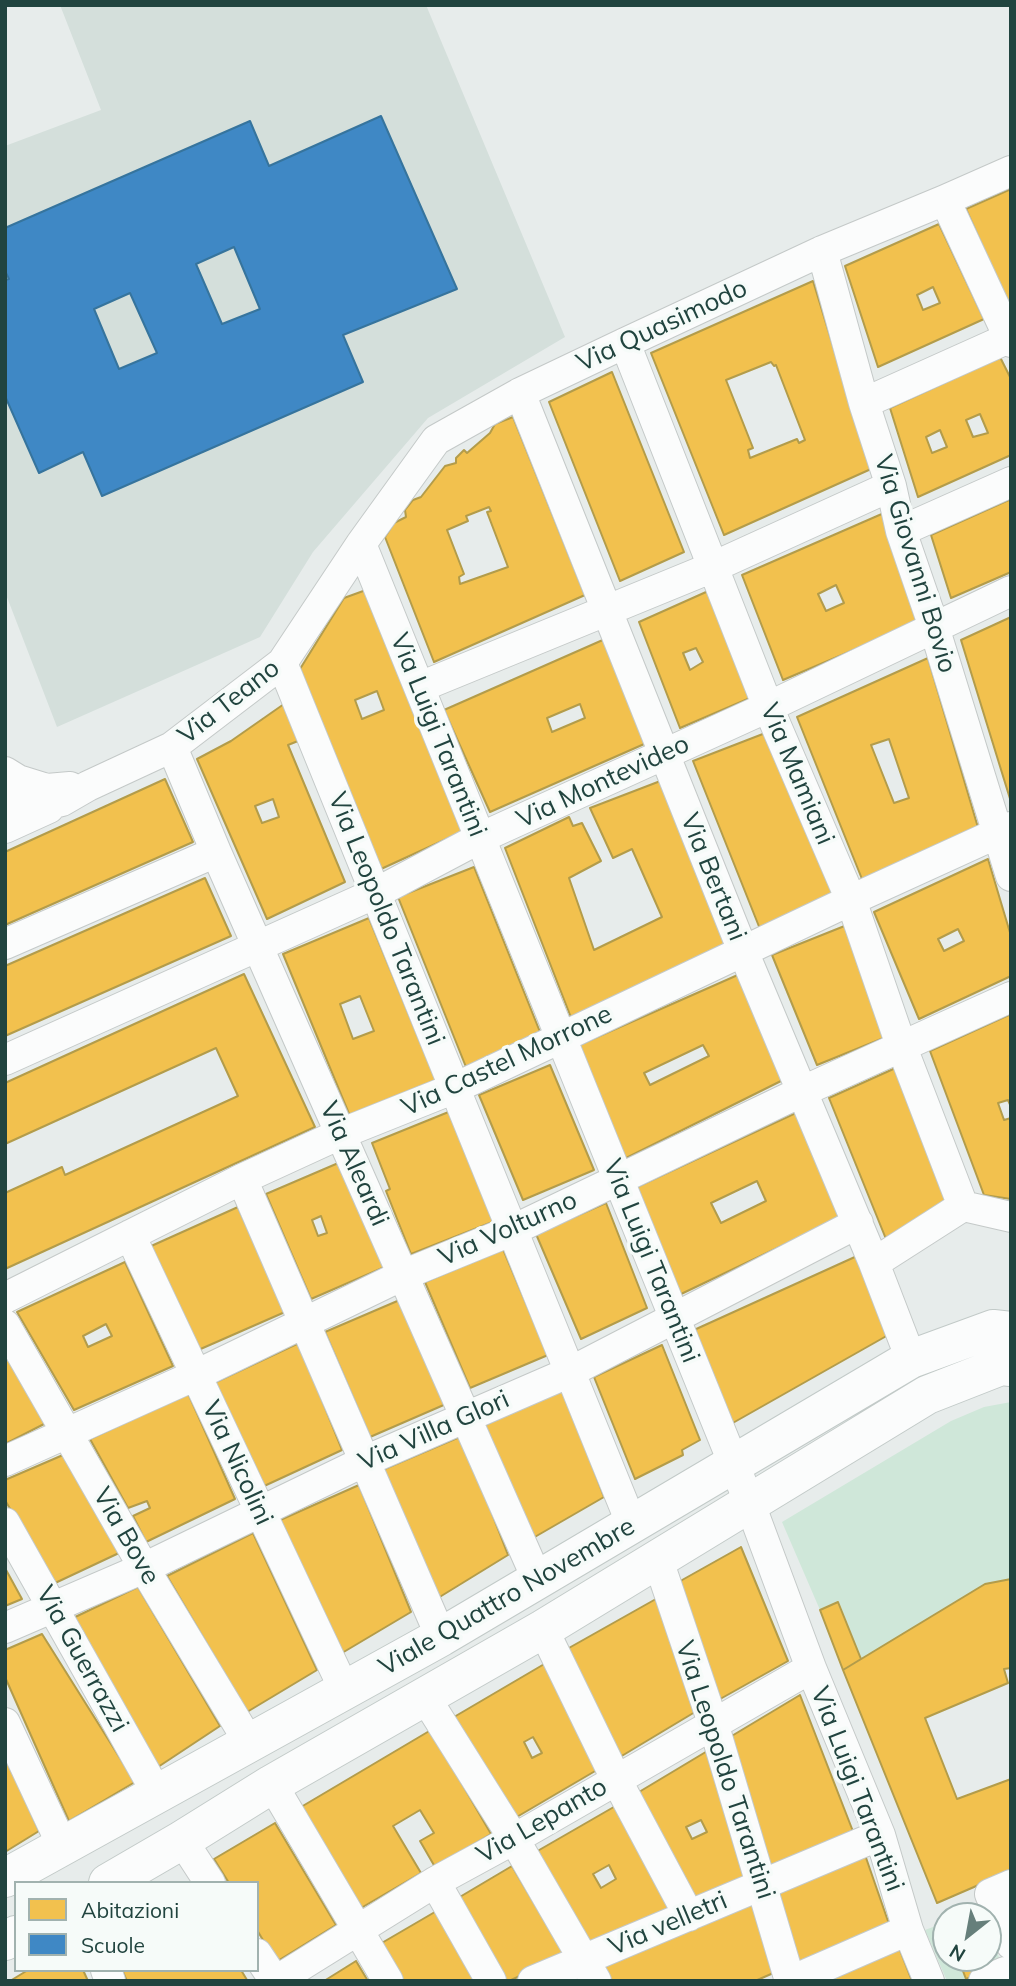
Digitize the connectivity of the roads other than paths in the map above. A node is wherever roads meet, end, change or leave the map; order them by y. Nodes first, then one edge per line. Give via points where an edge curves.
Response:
1 (1011, 171) edge
2 (945, 201) junction
3 (822, 251) junction
4 (1010, 339) edge
5 (625, 343) junction
6 (520, 393) junction
7 (864, 404) junction
8 (1011, 482) edge
9 (891, 486) junction
10 (901, 531) junction
11 (361, 544) junction
12 (713, 567) junction
13 (1011, 591) edge
14 (606, 612) junction
15 (934, 626) junction
16 (282, 663) junction
17 (419, 687) junction
18 (768, 707) junction
19 (172, 747) junction
20 (664, 753) junction
21 (5, 772) edge
22 (88, 786) junction
23 (62, 802) junction
24 (5, 804) edge
25 (5, 828) edge
26 (1005, 830) edge
27 (480, 838) junction
28 (216, 852) junction
29 (1011, 876) edge
30 (376, 893) junction
31 (851, 900) junction
32 (5, 944) edge
33 (258, 948) junction
34 (743, 951) junction
35 (1011, 997) edge
36 (561, 1037) junction
37 (901, 1045) junction
38 (5, 1060) edge
39 (455, 1088) junction
40 (803, 1091) junction
41 (340, 1134) junction
42 (242, 1179) junction
43 (618, 1180) junction
44 (963, 1206) junction
45 (1011, 1217) edge
46 (858, 1223) junction
47 (513, 1230) junction
48 (130, 1236) junction
49 (874, 1262) junction
50 (404, 1275) junction
51 (5, 1298) edge
52 (675, 1320) junction
53 (305, 1323) junction
54 (5, 1325) edge
55 (1011, 1331) edge
56 (911, 1359) junction
57 (1011, 1367) edge
58 (570, 1372) junction
59 (196, 1375) junction
60 (466, 1417) junction
61 (68, 1433) junction
62 (5, 1461) edge
63 (365, 1461) junction
64 (734, 1465) junction
65 (750, 1504) junction
66 (260, 1511) junction
67 (5, 1523) edge
68 (632, 1525) junction
69 (657, 1560) junction
70 (144, 1567) junction
71 (538, 1581) junction
72 (52, 1607) junction
73 (5, 1628) edge
74 (543, 1629) junction
75 (441, 1637) junction
76 (811, 1668) junction
77 (345, 1691) junction
78 (425, 1697) junction
79 (5, 1723) edge
80 (713, 1723) junction
81 (250, 1744) junction
82 (616, 1779) junction
83 (272, 1784) junction
84 (158, 1795) junction
85 (880, 1835) junction
86 (514, 1839) junction
87 (182, 1840) junction
88 (62, 1845) junction
89 (5, 1878) edge
90 (111, 1881) edge
91 (209, 1881) edge
92 (435, 1882) junction
93 (762, 1883) junction
94 (689, 1916) junction
95 (359, 1929) junction
96 (908, 1930) junction
97 (259, 1957) edge
98 (590, 1970) edge
99 (275, 1981) edge
100 (388, 1981) edge
101 (491, 1981) edge
102 (533, 1981) edge
103 (791, 1981) edge
104 (929, 1981) edge

1 - 2 street, Via Quasimodo
2 - 3 street, Via Quasimodo
2 - 4 street
3 - 5 street, Via Quasimodo
3 - 7 street, Via Giovanni Bovio
4 - 7 street
5 - 6 street, Via Quasimodo
5 - 12 street, Via Mamiani
6 - 11 street, Via Quasimodo via 436,440
6 - 14 street, Via Bertani
7 - 9 street, Via Giovanni Bovio
8 - 10 street
9 - 10 street, Via Giovanni Bovio
9 - 12 street
10 - 15 street, Via Giovanni Bovio
11 - 16 street, Via Teano
11 - 17 street, Via Luigi Tarantini
12 - 14 street
12 - 18 street, Via Mamiani
13 - 15 street, Via Montevideo
14 - 17 street
14 - 20 street, Via Bertani
15 - 18 street, Via Montevideo
15 - 26 street, Via Giovanni Bovio
16 - 19 street, Via Teano
16 - 30 street, Via Leopoldo Tarantini
17 - 27 street, Via Luigi Tarantini
18 - 20 street, Via Montevideo
18 - 31 street, Via Mamiani
19 - 22 street, Via Teano
19 - 28 street, Via Aleardi
20 - 27 street, Via Montevideo
20 - 34 street, Via Bertani
21 - 22 street, Via Teano via 47,789
22 - 23 street, Via Teano
23 - 24 street, Via Teano
23 - 25 street, Via Teano
26 - 29 street, Via Giovanni Bovio
26 - 31 street, Via Castel Morrone
27 - 30 street, Via Montevideo
27 - 36 street, Via Luigi Tarantini
28 - 32 street
28 - 33 street, Via Aleardi
30 - 33 street, Via Montevideo
30 - 39 street, Via Leopoldo Tarantini
31 - 34 street, Via Castel Morrone
31 - 37 street, Via Mamiani
33 - 38 street, Via Montevideo
33 - 41 street, Via Aleardi
34 - 36 street, Via Castel Morrone
34 - 40 street, Via Bertani
35 - 37 street, Via Volturno
36 - 39 street, Via Castel Morrone
36 - 43 street, Via Luigi Tarantini
37 - 40 street, Via Volturno
37 - 44 street, Via Mamiani
39 - 41 street, Via Castel Morrone
39 - 47 street, Via Leopoldo Tarantini
40 - 43 street, Via Volturno
40 - 46 street, Via Bertani
41 - 42 street, Via Castel Morrone
41 - 50 street, Via Aleardi
42 - 48 street, Via Castel Morrone
42 - 53 street
43 - 47 street, Via Volturno
43 - 52 street, Via Luigi Tarantini
44 - 45 street
44 - 49 street
46 - 49 street, Via Bertani
46 - 52 street, Via Villa Glori
47 - 50 street, Via Volturno
47 - 58 street, Via Leopoldo Tarantini
48 - 51 street, Via Castel Morrone
48 - 59 street, Via Nicolini
49 - 56 street, Via Bertani
50 - 53 street, Via Volturno
50 - 60 street, Via Aleardi
52 - 58 street, Via Villa Glori
52 - 64 street, Via Luigi Tarantini
53 - 59 street, Via Volturno
53 - 63 street
54 - 61 street, Via Bove
55 - 56 main road, Viale Quattro Novembre via 993,1329
56 - 64 main road, Viale Quattro Novembre
57 - 65 main road, Viale Quattro Novembre via 1001,1366 927,1395
58 - 60 street, Via Villa Glori
58 - 68 street, Via Leopoldo Tarantini
59 - 61 street, Via Volturno
59 - 66 street, Via Nicolini
60 - 63 street, Via Villa Glori
60 - 71 street, Via Aleardi
61 - 62 street, Via Volturno
61 - 70 street, Via Bove
63 - 66 street, Via Villa Glori
63 - 75 street
64 - 65 street, Via Luigi Tarantini
64 - 68 main road, Viale Quattro Novembre
65 - 69 main road, Viale Quattro Novembre
65 - 76 street, Via Luigi Tarantini
66 - 70 street, Via Villa Glori
66 - 77 street, Via Nicolini
67 - 72 street, Via Guerrazzi
68 - 71 main road, Viale Quattro Novembre
69 - 74 main road, Viale Quattro Novembre
69 - 80 street, Via Leopoldo Tarantini
70 - 72 street, Via Villa Glori
70 - 81 street, Via Bove
71 - 75 main road, Viale Quattro Novembre
72 - 73 street, Via Villa Glori
72 - 84 street, Via Guerrazzi
74 - 78 main road, Viale Quattro Novembre
74 - 82 street
75 - 77 main road, Viale Quattro Novembre
76 - 80 street, Via Lepanto
76 - 85 street, Via Luigi Tarantini
77 - 81 main road, Viale Quattro Novembre
78 - 83 main road, Viale Quattro Novembre
78 - 86 street
79 - 88 street
80 - 82 street, Via Lepanto
80 - 93 street, Via Leopoldo Tarantini
81 - 84 main road, Viale Quattro Novembre
82 - 86 street, Via Lepanto
82 - 94 street
83 - 87 main road, Viale Quattro Novembre
83 - 95 street
84 - 88 main road, Viale Quattro Novembre
85 - 93 street, Via velletri
85 - 96 street, Via Luigi Tarantini
86 - 92 street, Via Lepanto
86 - 98 street
87 - 90 main road, Viale Quattro Novembre
87 - 91 street
88 - 89 main road, Viale Quattro Novembre
92 - 95 street, Via Lepanto
92 - 101 street
93 - 94 street, Via velletri
93 - 103 street, Via Leopoldo Tarantini
94 - 98 street, Via velletri
95 - 99 street, Via Lepanto
95 - 100 street
96 - 103 street
96 - 104 street, Via Luigi Tarantini
97 - 99 street
98 - 102 street, Via velletri

